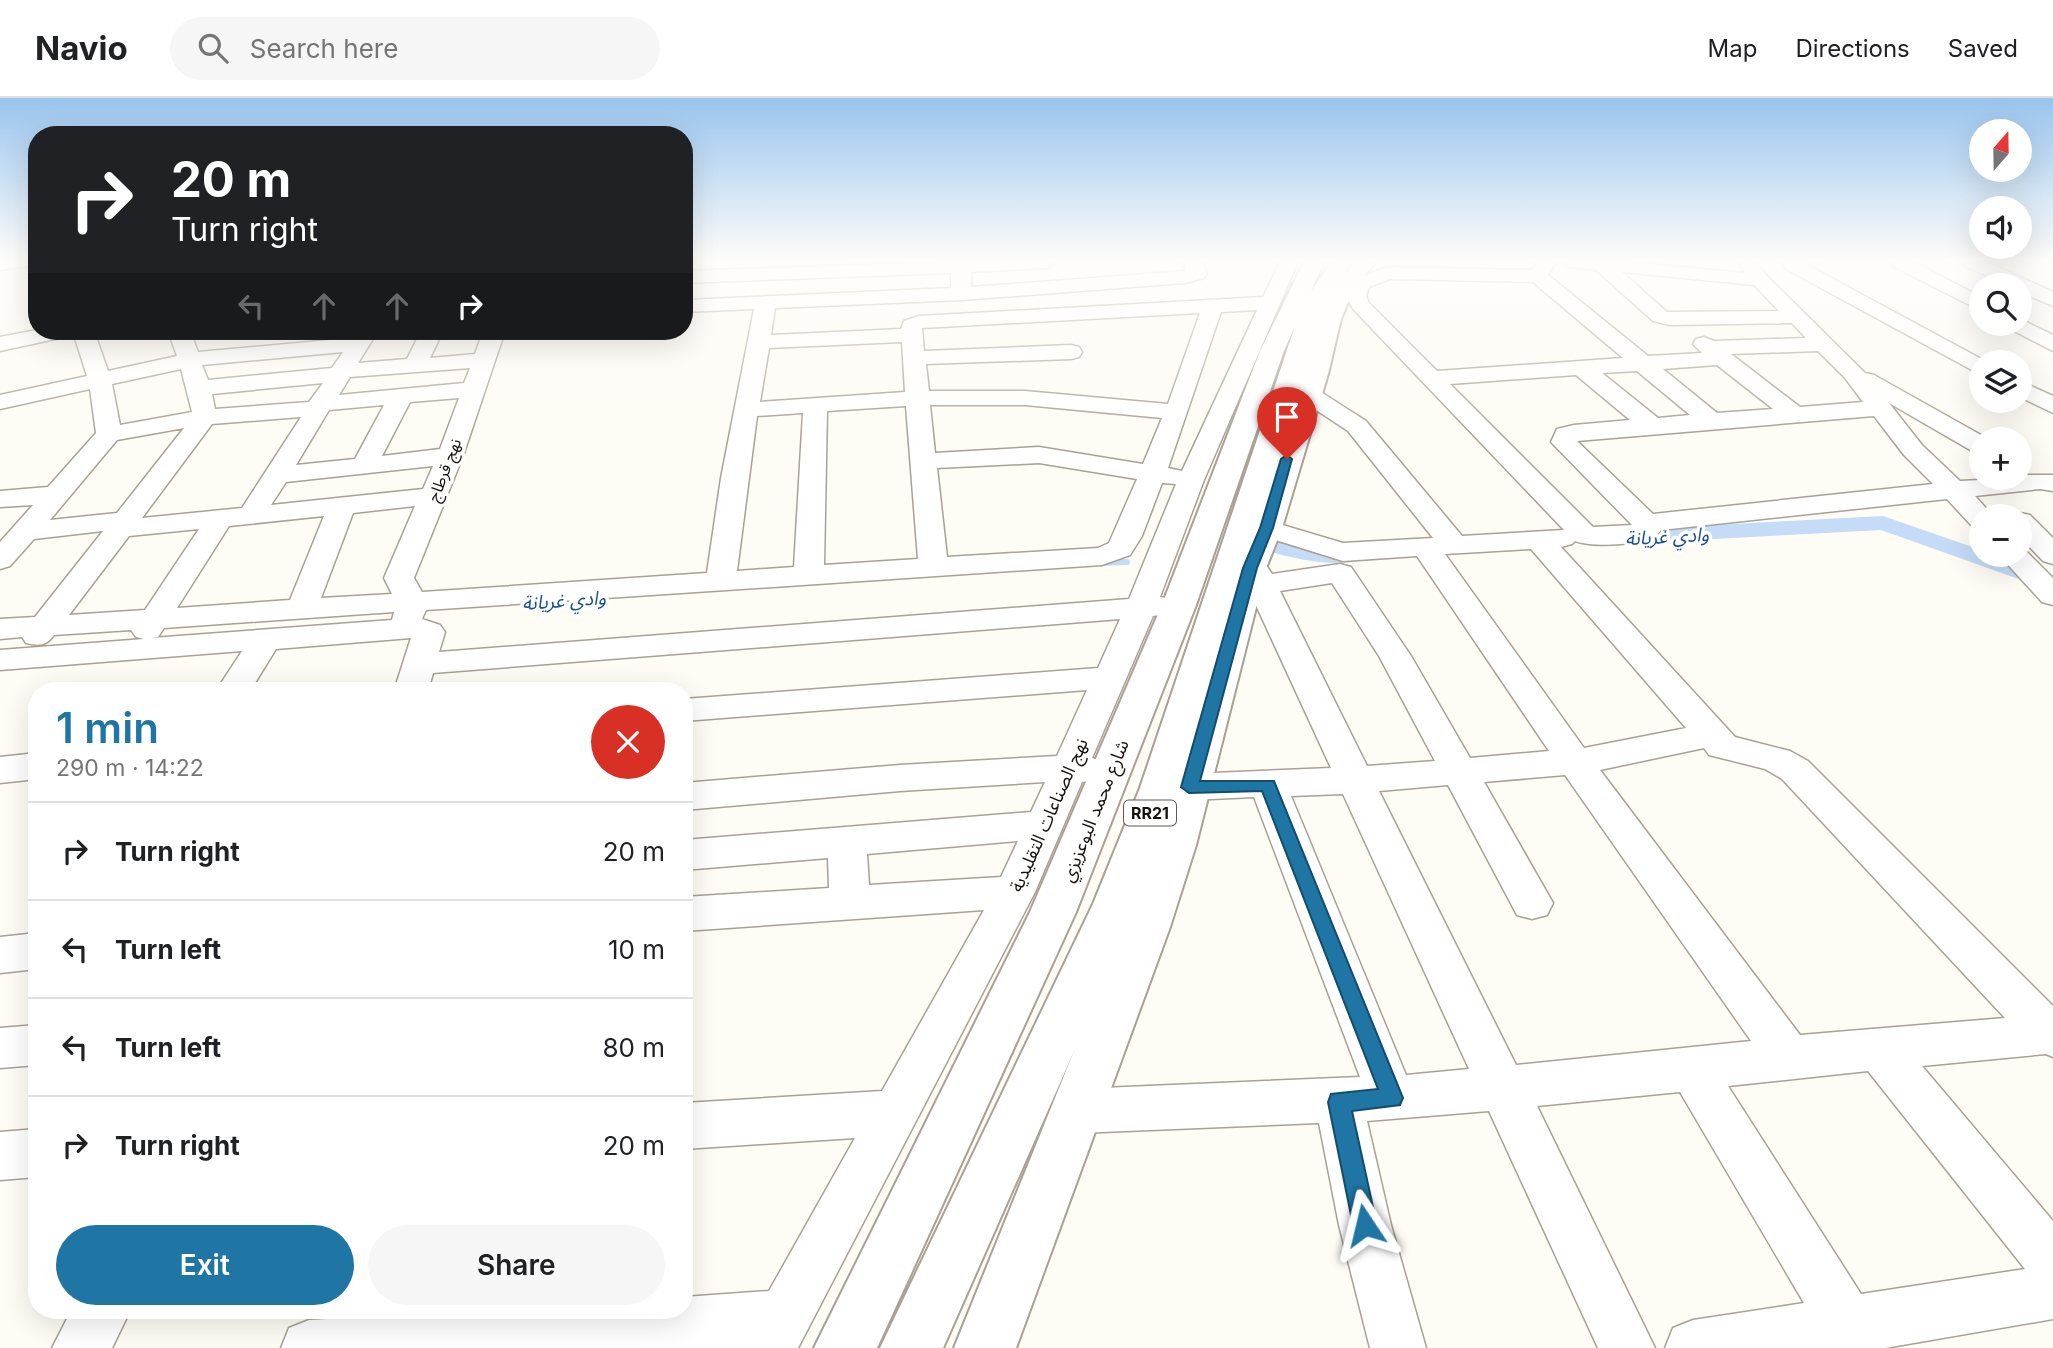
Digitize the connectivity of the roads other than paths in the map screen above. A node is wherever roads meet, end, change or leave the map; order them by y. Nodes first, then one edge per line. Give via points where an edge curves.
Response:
1 (763, 320) edge
2 (952, 320) edge
3 (1090, 320) edge
4 (1208, 320) edge
5 (1262, 320) edge
6 (1286, 320) edge
7 (1309, 320) edge
8 (1328, 320) edge
9 (1375, 320) edge
10 (1597, 320) edge
11 (1672, 320) edge
12 (1800, 320) edge
13 (1894, 320) edge
14 (2032, 333) edge
15 (912, 335) junction
16 (28, 338) edge
17 (86, 340) edge
18 (182, 340) edge
19 (340, 340) edge
20 (361, 340) edge
21 (428, 340) edge
22 (491, 340) edge
23 (8, 342) edge
24 (759, 342) junction
25 (1823, 344) junction
26 (2053, 344) edge
27 (1200, 346) junction
28 (1250, 349) junction
29 (1071, 352) junction
30 (1716, 353) junction
31 (914, 358) junction
32 (189, 360) junction
33 (485, 360) junction
34 (1969, 361) edge
35 (1641, 362) junction
36 (415, 365) junction
37 (1580, 367) junction
38 (342, 372) junction
39 (1853, 373) junction
40 (1433, 378) junction
41 (2053, 379) edge
42 (100, 380) junction
43 (2032, 381) edge
44 (12, 385) edge
45 (199, 388) junction
46 (1300, 388) junction
47 (475, 389) junction
48 (2032, 395) edge
49 (401, 396) junction
50 (1044, 398) junction
51 (917, 399) junction
52 (815, 405) junction
53 (318, 406) junction
54 (2053, 406) edge
55 (1879, 408) junction
56 (747, 410) junction
57 (1175, 412) junction
58 (1794, 414) junction
59 (205, 417) junction
60 (1709, 419) junction
61 (1650, 424) junction
62 (109, 435) junction
63 (1969, 439) edge
64 (450, 456) junction
65 (924, 461) junction
66 (364, 466) junction
67 (1152, 474) junction
68 (276, 475) junction
69 (1191, 480) junction
70 (1969, 489) edge
71 (1954, 490) junction
72 (1989, 490) edge
73 (57, 495) junction
74 (434, 496) junction
75 (0, 499) edge
76 (2003, 504) edge
77 (342, 506) junction
78 (1969, 506) edge
79 (251, 516) junction
80 (220, 519) junction
81 (1646, 523) junction
82 (123, 524) junction
83 (1266, 528) junction
84 (2032, 533) edge
85 (15, 535) edge
86 (1586, 536) junction
87 (1538, 539) junction
88 (1440, 546) junction
89 (2053, 555) edge
90 (0, 560) edge
91 (1341, 562) junction
92 (933, 565) junction
93 (2025, 567) edge
94 (1247, 572) junction
95 (809, 575) junction
96 (721, 581) junction
97 (2053, 596) edge
98 (1160, 606) junction
99 (302, 608) junction
100 (409, 614) junction
101 (156, 617) junction
102 (45, 626) junction
103 (0, 629) edge
104 (266, 639) junction
105 (135, 649) junction
106 (10, 659) edge
107 (416, 678) edge
108 (1108, 678) junction
109 (239, 682) edge
110 (693, 709) edge
111 (1711, 735) junction
112 (1575, 762) junction
113 (28, 767) edge
114 (0, 770) edge
115 (1091, 770) junction
116 (1460, 772) junction
117 (1355, 780) junction
118 (1268, 785) junction
119 (1189, 787) junction
120 (693, 796) edge
121 (1044, 825) junction
122 (847, 841) junction
123 (693, 854) edge
124 (1015, 892) junction
125 (850, 903) junction
126 (1532, 903) dead end
127 (693, 913) edge
128 (28, 952) edge
129 (0, 955) edge
130 (2051, 1036) edge
131 (28, 1046) edge
132 (0, 1048) edge
133 (1879, 1049) junction
134 (1789, 1057) junction
135 (1692, 1070) junction
136 (1502, 1087) junction
137 (1392, 1098) junction
138 (1339, 1102) junction
139 (1078, 1111) junction
140 (897, 1113) junction
141 (693, 1125) edge
142 (28, 1154) edge
143 (0, 1156) edge
144 (2053, 1262) edge
145 (2053, 1292) edge
146 (97, 1319) edge
147 (776, 1333) edge
148 (1856, 1337) edge
149 (80, 1348) edge
150 (309, 1348) edge
151 (845, 1348) edge
152 (911, 1348) edge
153 (985, 1348) edge
154 (1398, 1348) edge
155 (1627, 1348) edge
156 (1693, 1348) edge

1 - 24 street
2 - 15 street via 919,322 911,325
3 - 29 street
4 - 27 street
5 - 28 street, نهج الصناعات التقليدية
6 - 98 main road, شارع محمد البوعزيزي / RR21
7 - 46 main road, RR21
8 - 46 main road
9 - 40 street
10 - 35 street
11 - 30 street
12 - 25 street
13 - 34 street
14 - 26 street
15 - 24 street
15 - 31 street
16 - 23 street
17 - 42 street
18 - 32 street
19 - 32 street
20 - 38 street
21 - 36 street
22 - 33 street, نهج قرطاج
23 - 44 street
24 - 56 street
25 - 30 street
25 - 39 street
27 - 28 street
27 - 57 street
28 - 69 street, نهج الصناعات التقليدية
29 - 31 street
29 - 50 street
30 - 35 street
30 - 58 street
31 - 51 street
32 - 42 street
32 - 45 street
33 - 36 street
33 - 47 street, نهج قرطاج
35 - 37 street
35 - 60 street
36 - 38 street
37 - 40 street
37 - 61 street
38 - 45 street
38 - 53 street
39 - 55 street
39 - 63 street
40 - 86 street
41 - 43 street
42 - 44 street
42 - 62 street
45 - 59 street
46 - 83 main road
46 - 88 street via 1357,426 1373,443
46 - 94 main road, RR21
47 - 49 street
47 - 64 street, نهج قرطاج
48 - 54 street
49 - 53 street
49 - 66 street
50 - 51 street
50 - 57 street
51 - 52 street
51 - 65 street
52 - 56 street
52 - 95 street
53 - 59 street
53 - 68 street
55 - 58 street
55 - 71 street
56 - 96 street
57 - 67 street
58 - 60 street
59 - 62 street
59 - 82 street
60 - 61 street
61 - 81 street via 1574,432 1563,438
62 - 73 street
64 - 66 street
64 - 74 street, نهج قرطاج
65 - 67 street via 1039,455
65 - 92 street
66 - 68 street
67 - 69 street
67 - 92 street via 1128,537 1111,554
68 - 79 street
69 - 98 street, نهج الصناعات التقليدية
70 - 71 street
71 - 78 street
71 - 81 street
72 - 76 street
73 - 75 street
73 - 85 street
74 - 77 street
74 - 100 street, نهج قرطاج via 399,578
77 - 79 street
77 - 99 street
79 - 80 street
80 - 82 street
80 - 101 street
81 - 86 street via 1647,530 1637,534
82 - 85 street
82 - 102 street
83 - 91 street via 1293,534
83 - 94 main road
84 - 89 street
85 - 90 street
86 - 87 street
87 - 88 street
87 - 111 street
88 - 91 street
88 - 112 street
91 - 94 street
91 - 116 street
92 - 95 street
93 - 97 street
94 - 117 street
94 - 119 main road
94 - 152 main road, RR21 via 1116,905
95 - 96 street
96 - 100 street
98 - 107 street
98 - 108 street, نهج الصناعات التقليدية
98 - 115 main road, شارع محمد البوعزيزي / RR21
99 - 100 street
99 - 101 street
100 - 104 street
100 - 107 street via 418,628 429,632
101 - 102 street
101 - 105 street
102 - 103 street
102 - 106 street
104 - 105 street
104 - 109 street
105 - 106 street
108 - 110 street
108 - 115 street, نهج الصناعات التقليدية
111 - 112 street
111 - 130 street via 1734,751 1771,756 1795,769
112 - 116 street
112 - 134 street
113 - 114 street
115 - 120 street via 900,778
115 - 121 street, نهج الصناعات التقليدية
115 - 151 main road, شارع محمد البوعزيزي / RR21 via 1036,948
116 - 117 street
116 - 126 street
117 - 118 street
117 - 136 street
118 - 119 street
118 - 137 street
119 - 139 main road via 1147,927
121 - 122 street
121 - 124 street, نهج الصناعات التقليدية
122 - 123 street
122 - 125 street
124 - 125 street
124 - 140 street, نهج الصناعات التقليدية
125 - 127 street
128 - 129 street
130 - 133 street
131 - 132 street
133 - 134 street
133 - 144 street
134 - 135 street
135 - 136 street
135 - 148 street
136 - 137 street
136 - 155 street
137 - 138 street
138 - 139 street
138 - 154 street
139 - 153 main road
140 - 141 street
140 - 147 street, نهج الصناعات التقليدية
142 - 143 street
145 - 148 street
146 - 149 street
147 - 150 street
148 - 156 street

